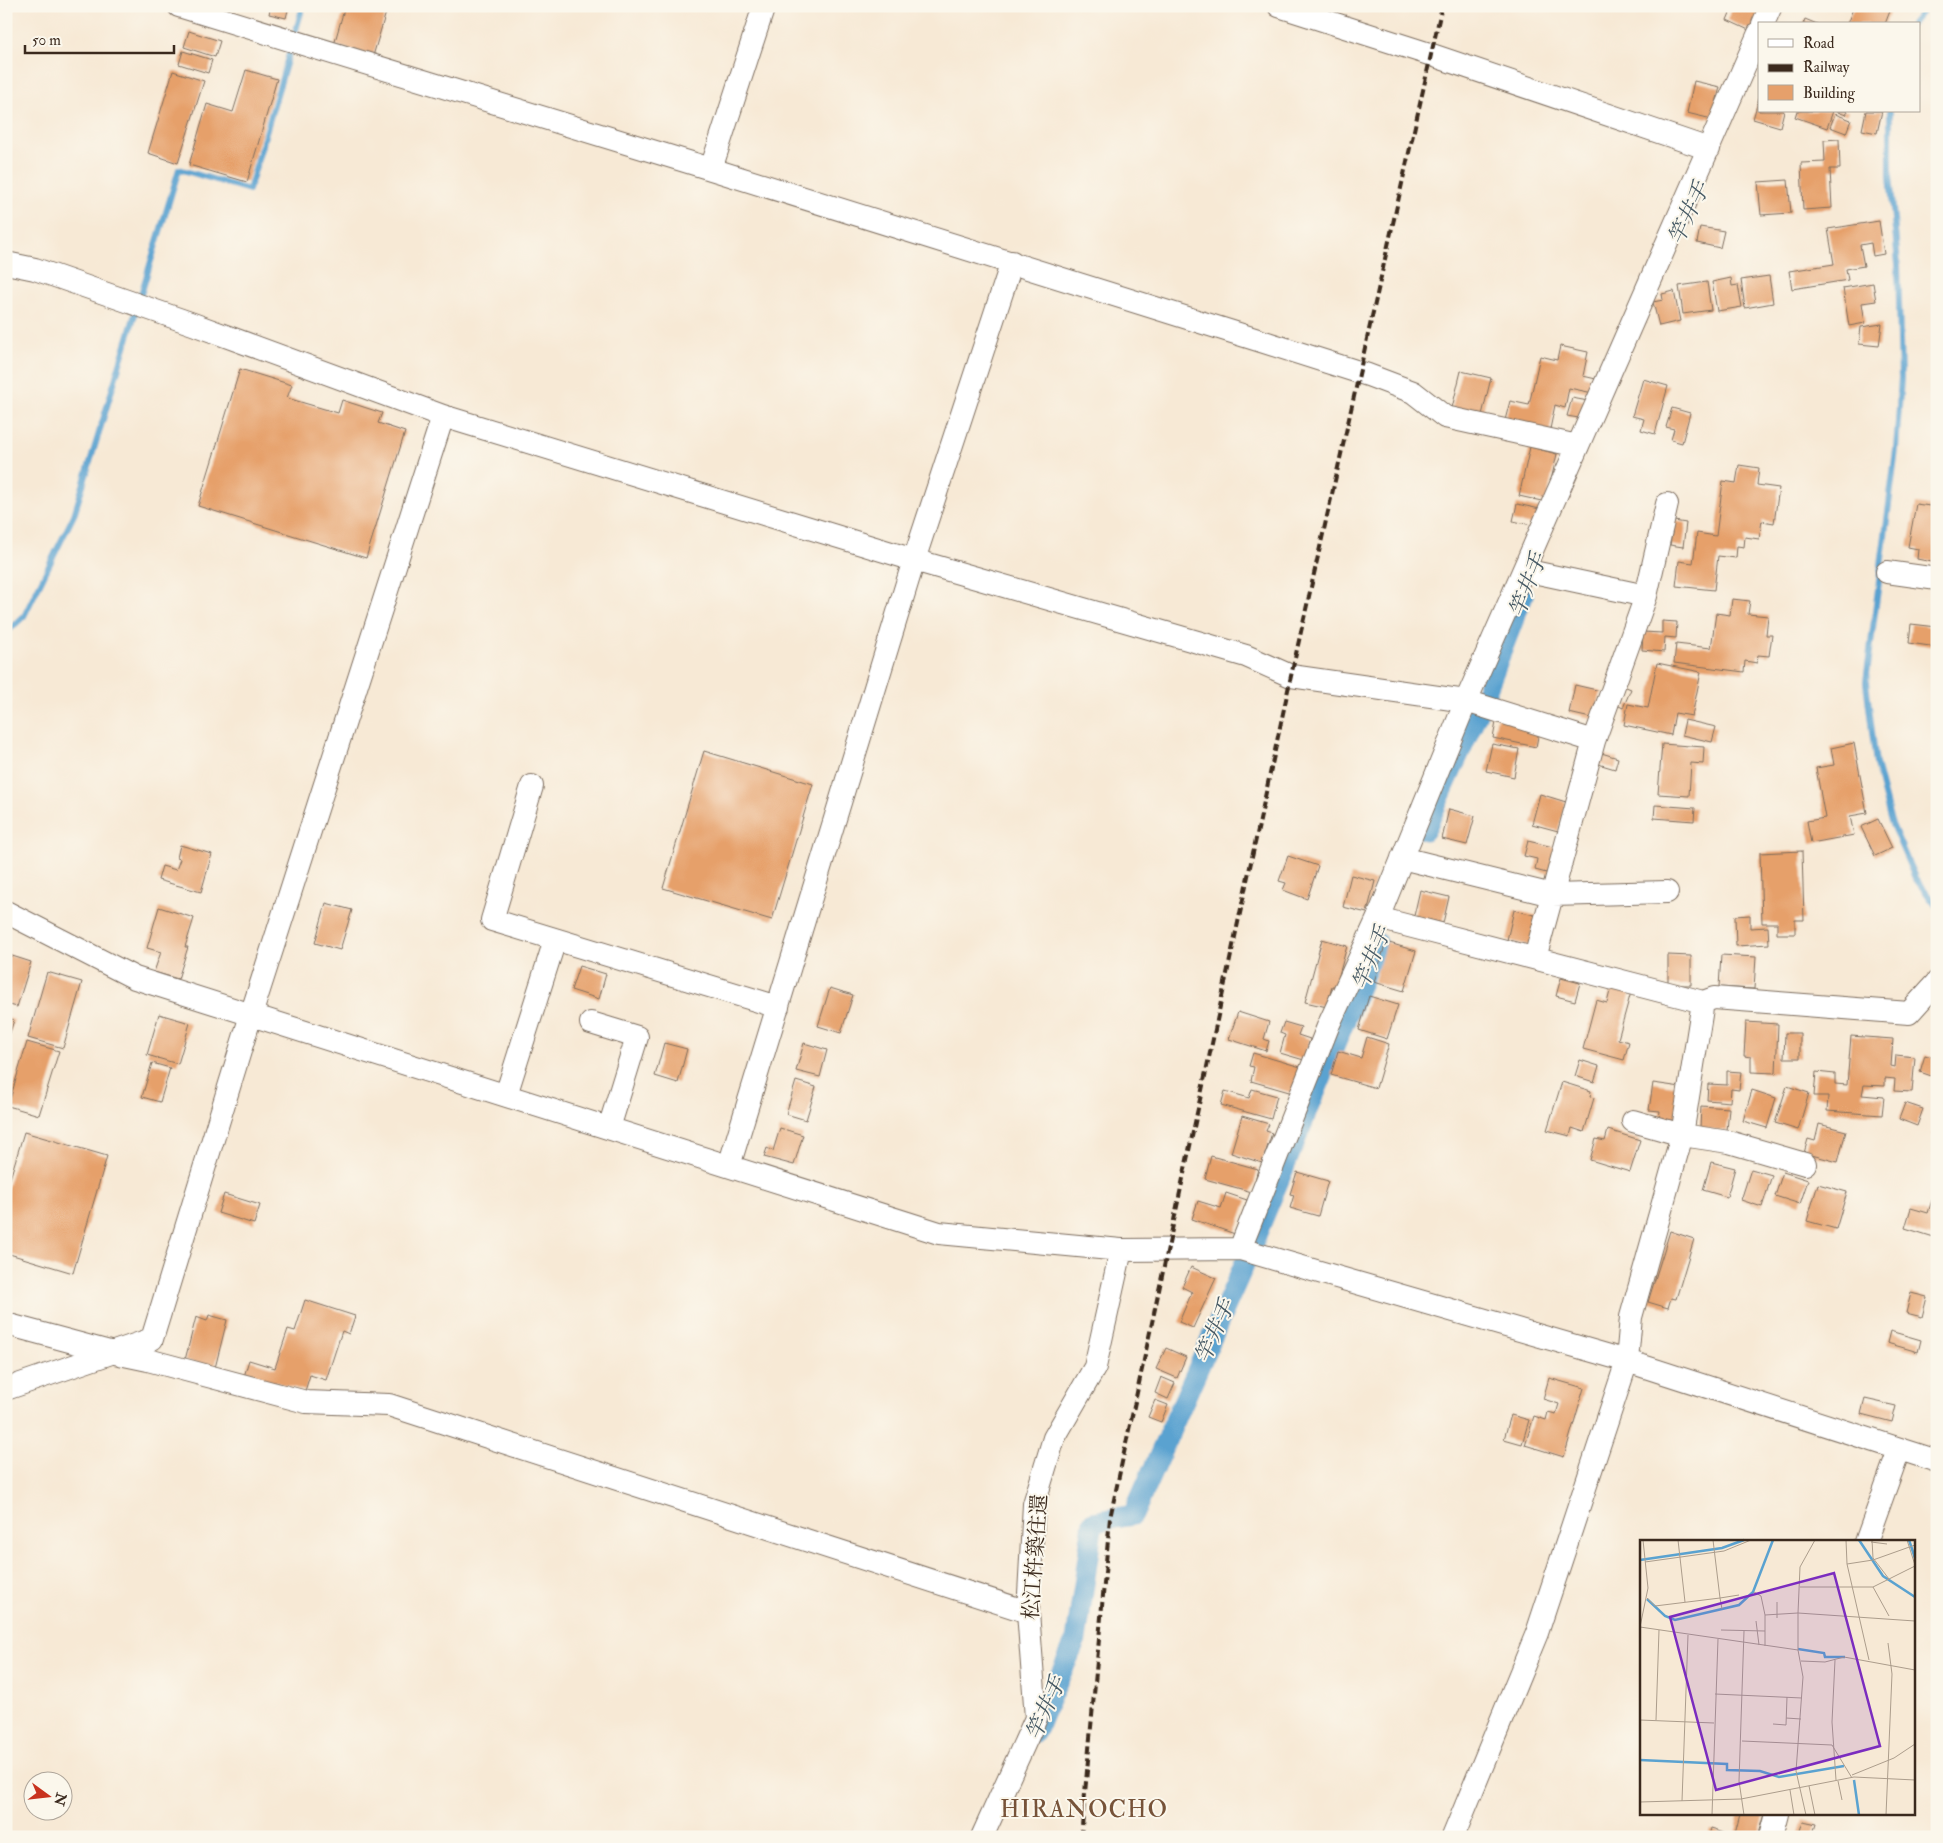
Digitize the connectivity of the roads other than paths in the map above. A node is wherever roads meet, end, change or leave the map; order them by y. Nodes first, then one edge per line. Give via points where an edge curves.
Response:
1 (179, 6) edge
2 (764, 6) edge
3 (1279, 6) edge
4 (1771, 6) edge
5 (1764, 22) edge
6 (1758, 34) edge
7 (1709, 149) junction
8 (712, 169) junction
9 (1012, 262) junction
10 (6, 263) edge
11 (443, 416) junction
12 (1578, 446) junction
13 (1667, 504) dead end
14 (914, 560) junction
15 (1524, 570) junction
16 (1887, 572) dead end
17 (1937, 579) edge
18 (1646, 596) junction
19 (1466, 701) junction
20 (1594, 741) junction
21 (532, 786) dead end
22 (1402, 858) junction
23 (1667, 892) dead end
24 (1552, 895) junction
25 (6, 912) edge
26 (1378, 918) junction
27 (555, 940) junction
28 (1535, 958) junction
29 (1937, 982) edge
30 (1704, 1002) junction
31 (778, 1007) junction
32 (251, 1015) junction
33 (591, 1023) dead end
34 (506, 1095) junction
35 (1633, 1121) dead end
36 (609, 1128) junction
37 (1682, 1135) junction
38 (1805, 1164) dead end
39 (729, 1166) junction
40 (1240, 1249) junction
41 (1121, 1250) junction
42 (6, 1324) edge
43 (110, 1352) junction
44 (1627, 1361) junction
45 (6, 1389) edge
46 (1899, 1450) junction
47 (1937, 1461) edge
48 (1867, 1540) edge
49 (1028, 1612) junction
50 (1776, 1816) edge
51 (982, 1837) edge
52 (1453, 1837) edge
53 (1771, 1837) edge

1 - 8 street
2 - 8 street
3 - 7 street
4 - 5 street
6 - 7 street
7 - 12 street
8 - 9 street
9 - 12 street via 1368,375 1413,392 1445,417
9 - 14 street
10 - 11 street via 36,269
11 - 14 street
11 - 32 street
12 - 15 street
13 - 18 street
14 - 19 street via 1246,656 1291,676
14 - 31 street
15 - 18 street
15 - 19 street
16 - 17 street
18 - 20 street
19 - 20 street
19 - 22 street
20 - 24 street
21 - 27 street via 492,920
22 - 24 street
22 - 26 street
23 - 24 street
24 - 28 street
25 - 32 street via 135,978
26 - 28 street
26 - 40 street via 1329,1024
27 - 31 street
27 - 34 street
28 - 30 street
29 - 30 street via 1909,1013 1714,998
30 - 37 street
31 - 39 street
32 - 34 street
32 - 43 street via 152,1339
33 - 36 street via 637,1037
34 - 36 street
35 - 37 street
36 - 39 street
37 - 38 street via 1729,1142
37 - 44 street via 1630,1316
39 - 41 street via 939,1233
40 - 41 street
40 - 44 street
41 - 49 street, 松江杵築往還 via 1095,1367 1054,1438 1034,1504
42 - 43 street
43 - 45 street
43 - 49 street via 306,1402 390,1405
44 - 46 street
44 - 52 street via 1537,1633
46 - 47 street
46 - 48 street
49 - 51 street, 松江杵築往還 via 1036,1718
50 - 53 street

